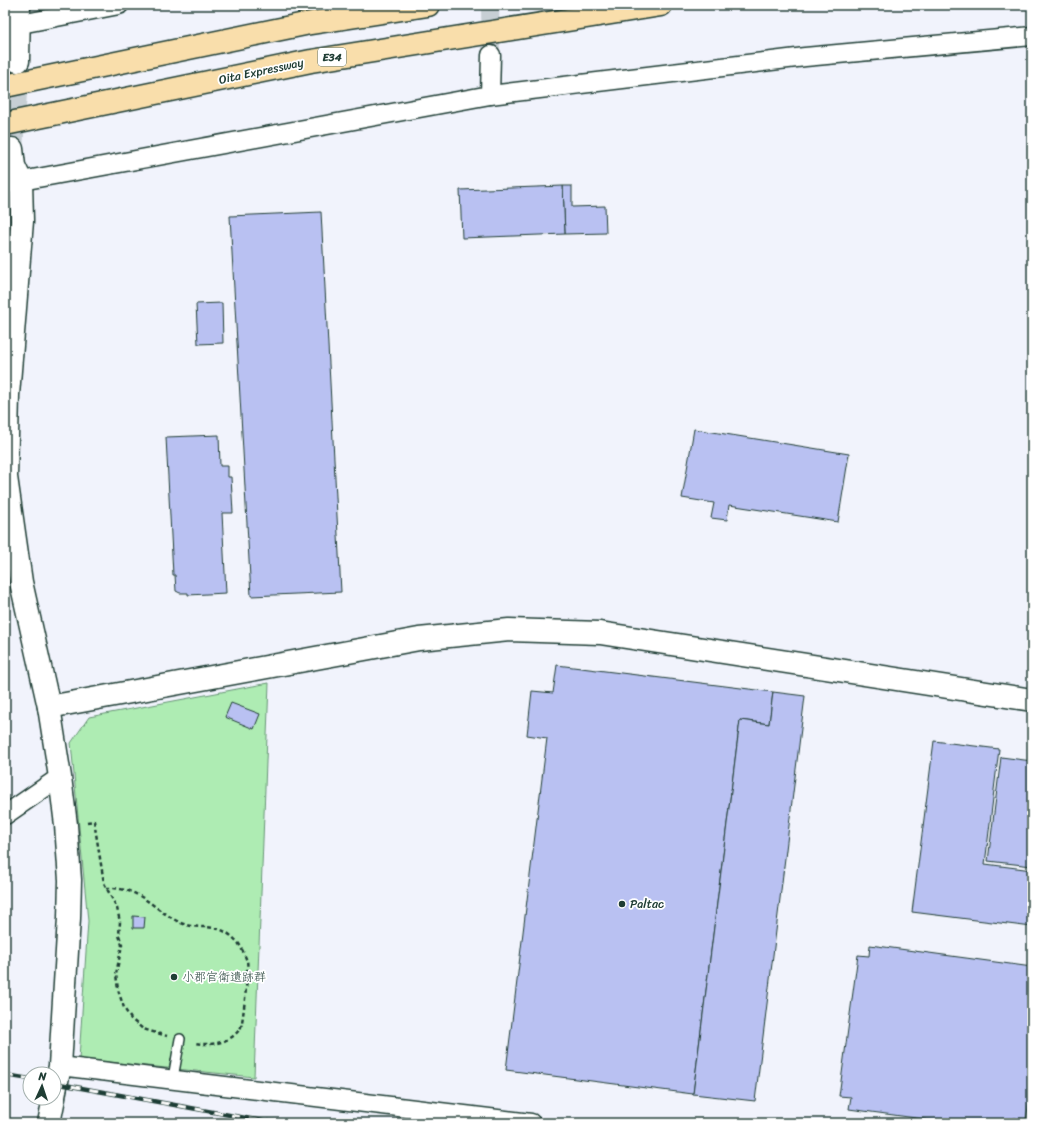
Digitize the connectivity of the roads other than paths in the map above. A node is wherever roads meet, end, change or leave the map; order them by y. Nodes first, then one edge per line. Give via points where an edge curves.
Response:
1 (119, 5) edge
2 (428, 5) edge
3 (661, 5) edge
4 (14, 19) edge
5 (1032, 36) edge
6 (491, 54) tunnel mouth
7 (18, 61) tunnel mouth
8 (5, 86) edge
9 (490, 95) junction
10 (5, 124) edge
11 (12, 149) tunnel mouth
12 (13, 182) edge
13 (1032, 700) edge
14 (49, 707) junction
15 (60, 777) junction
16 (5, 815) edge
17 (180, 1039) road end
18 (60, 1066) edge
19 (62, 1066) edge
20 (173, 1078) junction
21 (52, 1106) edge
22 (49, 1123) edge
23 (531, 1123) edge

1 - 4 street
2 - 8 highway via 305,24
3 - 10 highway, Oita Expressway / E34 via 311,61
4 - 7 street
5 - 9 street via 805,57
6 - 9 street
9 - 12 street
11 - 12 street
12 - 14 street via 22,221 8,395 6,477 21,582
13 - 14 street via 600,633 509,630 419,639
14 - 15 street
15 - 16 street
15 - 18 street via 70,880
17 - 20 lane
19 - 20 street
20 - 23 street
21 - 22 street

